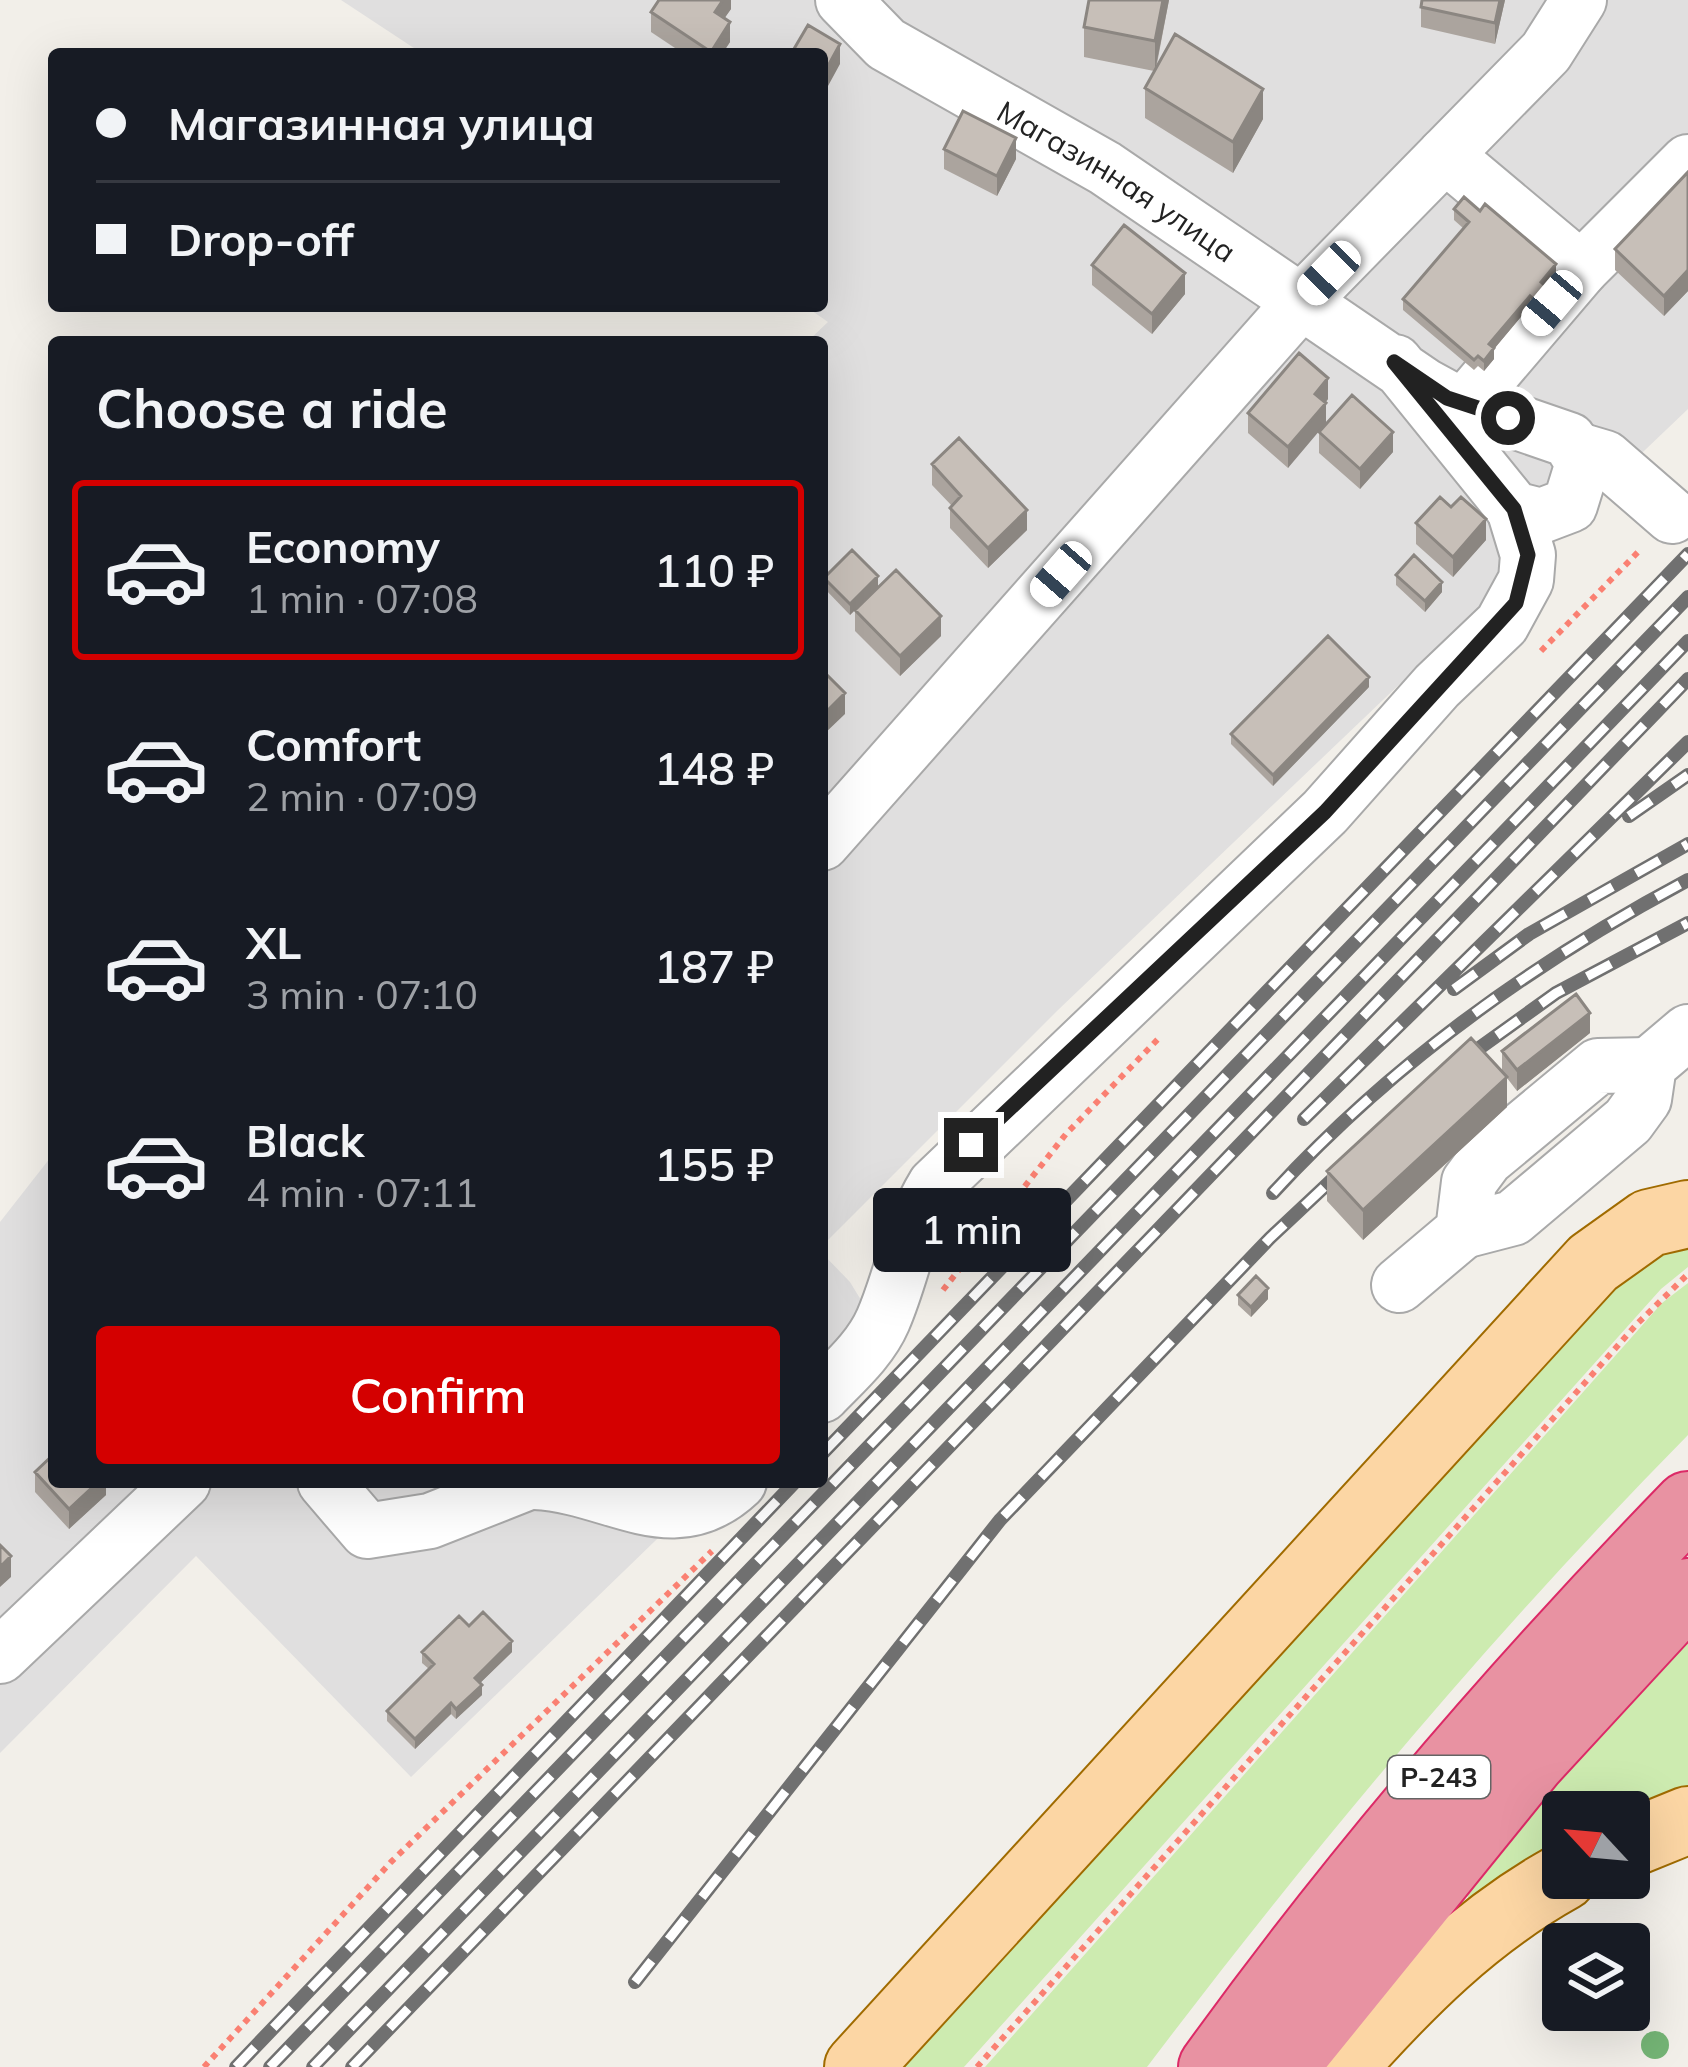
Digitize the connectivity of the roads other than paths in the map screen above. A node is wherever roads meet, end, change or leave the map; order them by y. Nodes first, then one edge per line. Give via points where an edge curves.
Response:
1 (843, 0) edge
2 (1579, 0) edge
3 (1445, 155) junction
4 (1688, 162) edge
5 (1581, 269) junction
6 (1300, 303) junction
7 (1394, 362) junction
8 (1465, 405) junction
9 (1578, 450) junction
10 (1514, 509) junction
11 (1672, 516) road end
12 (828, 836) edge
13 (1668, 1048) edge
14 (1688, 1214) edge
15 (1399, 1285) dead end
16 (828, 1389) edge
17 (177, 1488) edge
18 (331, 1488) edge
19 (516, 1488) edge
20 (588, 1488) edge
21 (732, 1488) edge
22 (1688, 1505) edge
23 (1688, 1592) edge
24 (0, 1656) edge
25 (1688, 1820) edge
26 (1650, 1835) edge
27 (1542, 1890) edge
28 (858, 2067) edge
29 (1212, 2067) edge
30 (1284, 2067) edge
31 (1343, 2067) edge

1 - 6 street, Магазинная улица via 886,44 1105,167
2 - 3 street via 1546,52
3 - 5 street
3 - 6 street
4 - 5 street
5 - 8 street
6 - 7 street, Магазинная улица
6 - 12 street
7 - 8 street, Магазинная улица
7 - 10 street, Магазинная улица
8 - 9 street, Магазинная улица via 1551,432
9 - 10 street via 1583,477 1570,505 1541,516
9 - 11 street, Магазинная улица via 1605,458
10 - 16 street via 1528,555 1526,580 1502,624 1325,812 935,1185 906,1240 882,1322
13 - 15 street via 1598,1066 1486,1159 1469,1183 1462,1231
14 - 28 main road via 1648,1223 1593,1263
17 - 24 street
18 - 19 street via 367,1531 430,1521
20 - 21 street via 686,1514
22 - 29 highway, Р-243 via 1486,1721
23 - 30 highway, Р-243 via 1532,1761
25 - 26 main road
27 - 31 main road via 1436,1966

